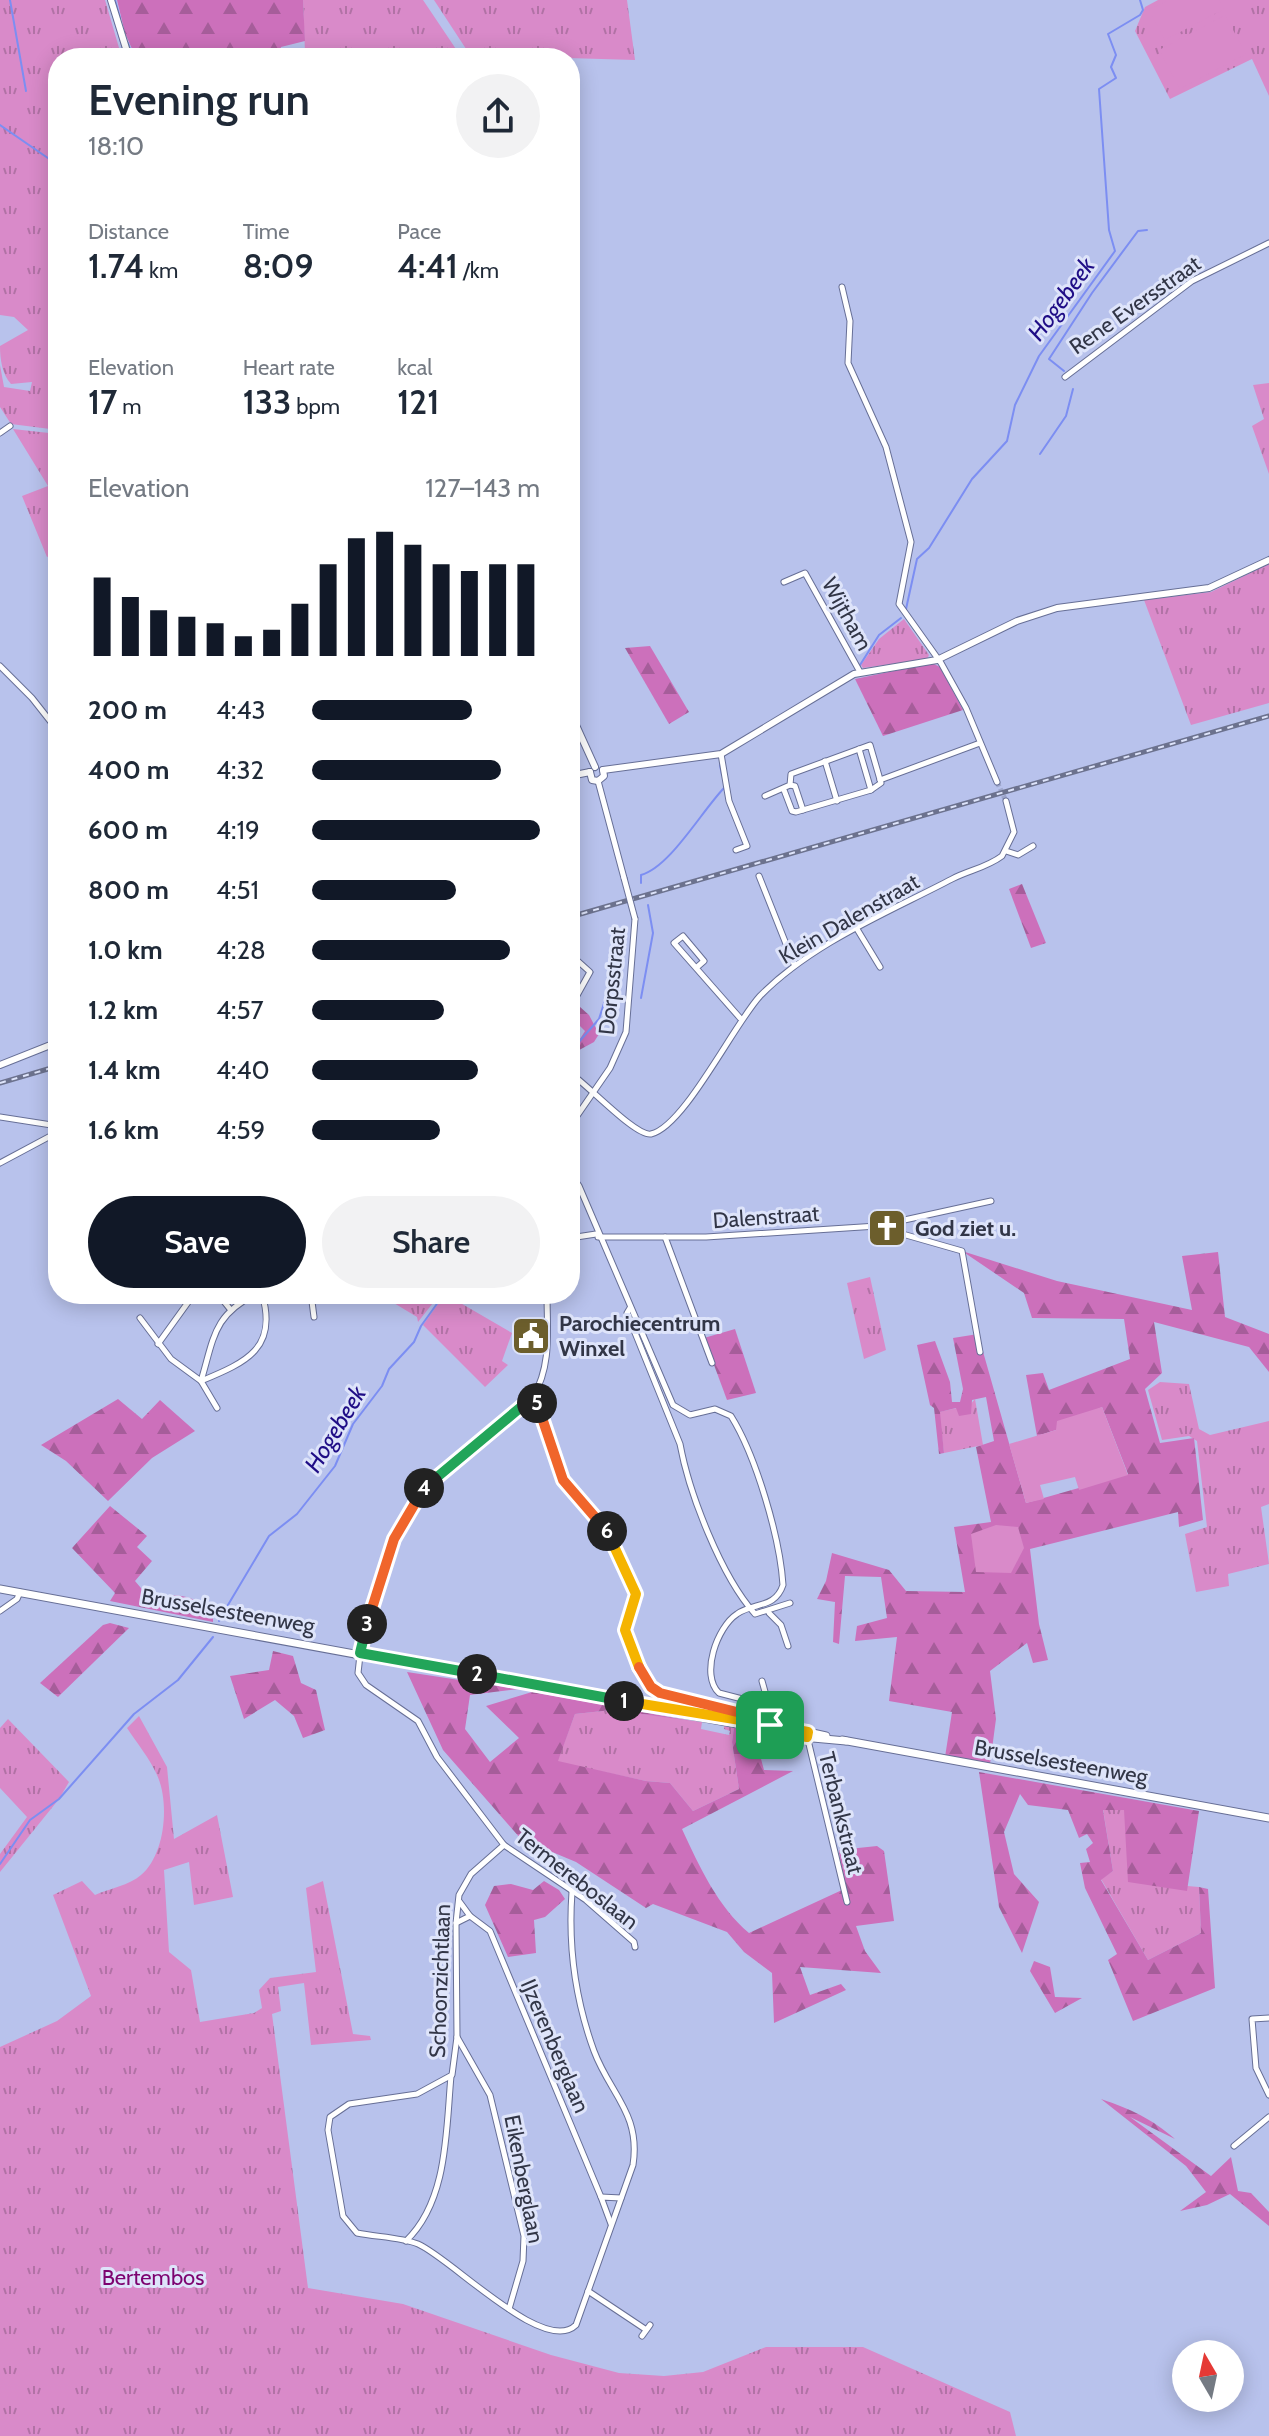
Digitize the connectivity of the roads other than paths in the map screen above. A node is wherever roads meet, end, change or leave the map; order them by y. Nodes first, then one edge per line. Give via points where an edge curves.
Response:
1 (111, 0) edge
2 (126, 48) edge
3 (1269, 243) edge
4 (842, 287) dead end
5 (1065, 377) dead end
6 (10, 426) dead end
7 (0, 433) edge
8 (1269, 560) edge
9 (784, 582) dead end
10 (937, 660) junction
11 (0, 666) edge
12 (860, 672) junction
13 (48, 718) edge
14 (580, 737) edge
15 (980, 743) junction
16 (859, 749) junction
17 (721, 754) junction
18 (825, 761) junction
19 (593, 770) junction
20 (603, 770) junction
21 (580, 773) edge
22 (880, 780) junction
23 (598, 781) junction
24 (997, 782) tunnel mouth
25 (790, 785) junction
26 (784, 790) junction
27 (871, 790) junction
28 (765, 796) dead end
29 (837, 801) junction
30 (1006, 801) tunnel mouth
31 (803, 810) junction
32 (1033, 846) dead end
33 (736, 850) dead end
34 (1006, 851) junction
35 (759, 876) dead end
36 (857, 929) junction
37 (580, 963) edge
38 (794, 964) junction
39 (880, 967) dead end
40 (696, 968) junction
41 (580, 990) edge
42 (742, 1019) junction
43 (48, 1047) edge
44 (0, 1065) edge
45 (580, 1080) edge
46 (594, 1089) junction
47 (580, 1111) edge
48 (0, 1117) edge
49 (48, 1124) edge
50 (48, 1137) edge
51 (0, 1163) edge
52 (580, 1189) edge
53 (991, 1201) dead end
54 (877, 1226) junction
55 (597, 1236) junction
56 (580, 1237) edge
57 (665, 1237) junction
58 (187, 1304) edge
59 (226, 1304) edge
60 (240, 1304) edge
61 (264, 1304) edge
62 (312, 1304) edge
63 (547, 1304) edge
64 (630, 1308) junction
65 (230, 1309) junction
66 (314, 1317) dead end
67 (140, 1318) dead end
68 (158, 1344) junction
69 (980, 1352) dead end
70 (712, 1363) dead end
71 (201, 1381) junction
72 (533, 1397) junction
73 (217, 1408) dead end
74 (0, 1589) edge
75 (20, 1592) junction
76 (790, 1603) dead end
77 (750, 1609) junction
78 (0, 1611) edge
79 (769, 1613) junction
80 (788, 1646) dead end
81 (360, 1653) junction
82 (762, 1681) dead end
83 (758, 1704) junction
84 (767, 1712) junction
85 (770, 1728) junction
86 (807, 1734) junction
87 (1269, 1818) edge
88 (504, 1845) junction
89 (572, 1892) junction
90 (458, 1901) junction
91 (847, 1902) dead end
92 (470, 1916) junction
93 (456, 1923) junction
94 (635, 1947) dead end
95 (1269, 2018) edge
96 (457, 2037) junction
97 (470, 2059) junction
98 (454, 2060) junction
99 (452, 2075) junction
100 (1269, 2095) edge
101 (1269, 2117) edge
102 (1234, 2146) dead end
103 (601, 2197) junction
104 (621, 2198) junction
105 (611, 2224) junction
106 (416, 2232) junction
107 (406, 2241) junction
108 (419, 2245) junction
109 (588, 2291) junction
110 (509, 2309) junction
111 (650, 2325) dead end

1 - 2 street
3 - 5 street, Rene Eversstraat via 1192,281
4 - 10 street via 850,321 848,363 886,447 911,542 899,604
6 - 7 street
8 - 10 street via 1209,588 1042,612
9 - 12 street, Wijtham via 805,573
10 - 12 street
10 - 15 street
11 - 13 street
12 - 17 street
14 - 19 street
15 - 22 street
15 - 24 street
16 - 18 street
16 - 22 street via 870,745
16 - 27 street
17 - 20 street
17 - 33 street via 729,801 747,846
18 - 25 street via 791,774
18 - 29 street
19 - 20 street
19 - 21 street
19 - 23 street via 592,780
20 - 23 street
22 - 27 street
23 - 46 street, Dorpsstraat, bridge via 635,919 626,1032 615,1060
25 - 26 street
25 - 31 street
26 - 28 street
26 - 31 street via 792,811
27 - 29 street
29 - 31 street
30 - 34 street via 1014,823
32 - 34 street, Klein Dalenstraat via 1014,855
34 - 36 street, Klein Dalenstraat via 986,866
35 - 38 street
36 - 38 street, Klein Dalenstraat
36 - 39 street
37 - 41 street via 590,972
38 - 42 street, Klein Dalenstraat
40 - 40 street via 674,943 683,936 704,961
40 - 42 street
42 - 46 street, Klein Dalenstraat via 682,1110 655,1133 638,1132
43 - 44 street
45 - 46 street, Klein Dalenstraat
46 - 47 street, Dorpsstraat
48 - 49 street
50 - 51 street
52 - 55 street
53 - 54 street
54 - 57 street, Dalenstraat
54 - 69 street, Dalenstraat via 962,1251
55 - 56 street, Dalenstraat
55 - 57 street, Dalenstraat
55 - 64 street
57 - 70 street
58 - 68 street
59 - 65 street
60 - 65 street
61 - 71 street via 268,1314 265,1340 248,1357
62 - 66 street
63 - 72 street via 547,1362
64 - 77 street via 627,1313 680,1444 682,1467 730,1577
64 - 77 street via 673,1405 690,1415 726,1412 735,1422 772,1530 783,1585 774,1599
65 - 71 street via 216,1330
67 - 68 street
68 - 71 street
71 - 73 street
72 - 81 street via 438,1474 415,1500 394,1539
72 - 83 street via 563,1480 604,1525 635,1590 626,1637 651,1687 745,1714
74 - 75 main road, Brusselsesteenweg
75 - 78 street
75 - 81 main road, Brusselsesteenweg
76 - 79 street
77 - 79 street
77 - 83 street via 731,1619 708,1673 719,1693
79 - 80 street via 781,1625
81 - 85 main road, Brusselsesteenweg
81 - 88 street, Termereboslaan via 361,1681 418,1721 437,1757
82 - 84 street
83 - 84 street
84 - 85 street
85 - 86 main road, Brusselsesteenweg
86 - 87 main road, Brusselsesteenweg
86 - 91 street, Terbankstraat
88 - 89 street, Termereboslaan
88 - 90 street, Schoonzichtlaan via 471,1874
89 - 94 street, Termereboslaan
89 - 104 street, Schoonzichtlaan via 576,2000 600,2066 634,2128 633,2165
90 - 92 street, IJzerenberglaan
90 - 93 street, Schoonzichtlaan
92 - 93 street
92 - 103 street, IJzerenberglaan via 490,1931
93 - 96 street, Schoonzichtlaan
95 - 100 street via 1252,2019 1256,2068
96 - 97 street, Eikenberglaan
96 - 98 street, Schoonzichtlaan
97 - 98 street
97 - 110 street, Eikenberglaan via 490,2095 524,2236 523,2261
98 - 99 street, Schoonzichtlaan
99 - 106 street via 442,2165
99 - 107 street, Schoonzichtlaan via 417,2094 349,2104 328,2122 346,2224 357,2233
101 - 102 street
103 - 104 street
103 - 105 street, IJzerenberglaan
104 - 105 street, Schoonzichtlaan
105 - 109 street, Schoonzichtlaan
106 - 107 street
106 - 108 street
107 - 108 street, Schoonzichtlaan
108 - 110 street, Schoonzichtlaan
109 - 110 street, Schoonzichtlaan via 569,2332 554,2333
109 - 111 street via 643,2333

